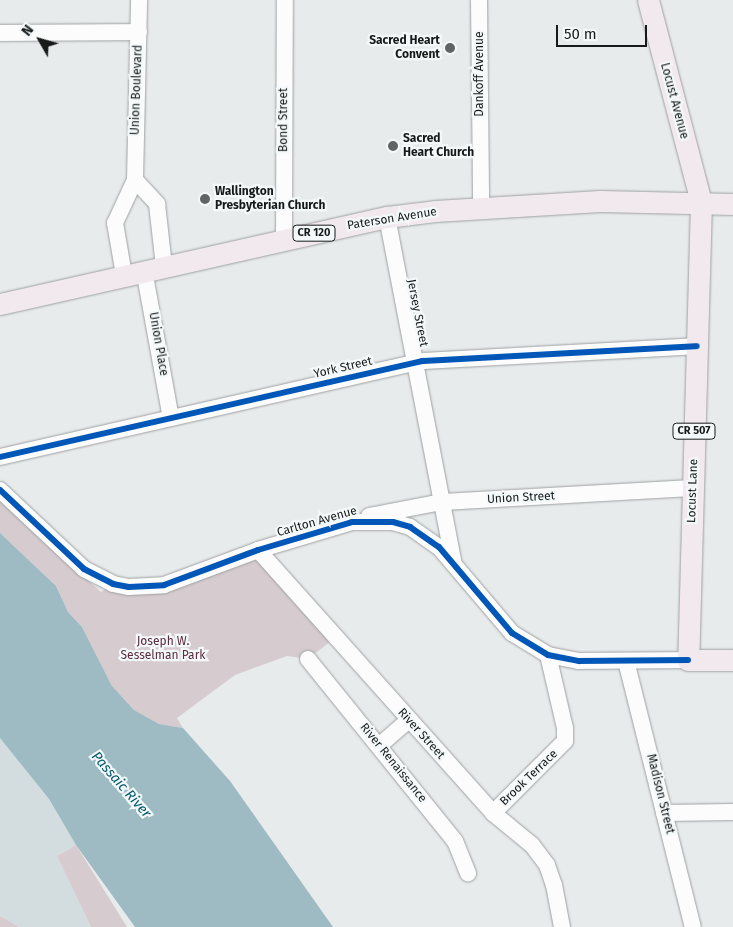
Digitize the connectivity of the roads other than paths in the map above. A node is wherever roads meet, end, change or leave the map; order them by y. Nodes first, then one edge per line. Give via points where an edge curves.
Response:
1 (139, 0) edge
2 (284, 0) edge
3 (479, 0) edge
4 (648, 0) edge
5 (139, 32) junction
6 (0, 33) edge
7 (135, 180) junction
8 (701, 202) junction
9 (733, 204) edge
10 (480, 208) junction
11 (387, 217) junction
12 (284, 239) junction
13 (154, 268) junction
14 (124, 275) junction
15 (0, 304) edge
16 (697, 346) junction
17 (415, 363) junction
18 (171, 418) junction
19 (0, 457) edge
20 (693, 488) junction
21 (0, 490) edge
22 (442, 502) junction
23 (352, 522) junction
24 (258, 550) junction
25 (454, 563) junction
26 (548, 654) junction
27 (308, 659) dead end
28 (688, 660) junction
29 (733, 660) edge
30 (626, 661) junction
31 (409, 720) junction
32 (380, 745) junction
33 (733, 812) edge
34 (493, 813) junction
35 (664, 813) junction
36 (468, 873) dead end
37 (562, 927) edge
38 (693, 927) edge

1 - 5 street, Union Boulevard
2 - 12 street, Bond Street
3 - 10 street, Dankoff Avenue
4 - 8 main road, Locust Avenue / CR 507
5 - 6 street
5 - 7 street, Union Boulevard
7 - 13 street via 157,204
7 - 14 street, Union Boulevard via 114,223
8 - 9 main road, Paterson Avenue / CR 120
8 - 10 main road, Paterson Avenue / CR 120 via 600,201
8 - 16 main road, Locust Lane / CR 507
10 - 11 main road, Paterson Avenue / CR 120
11 - 12 main road, Paterson Avenue / CR 120
11 - 17 street, Jersey Street
12 - 13 main road, Paterson Avenue / CR 120
13 - 14 main road, Paterson Avenue / CR 120
13 - 18 street, Union Place
14 - 15 main road, Paterson Avenue / CR 120
16 - 17 street, York Street
16 - 20 main road, Locust Lane / CR 507
17 - 18 street, York Street
17 - 22 street, Jersey Street
18 - 19 street, York Street
20 - 22 street, Union Street
20 - 28 main road, Locust Lane / CR 507
21 - 24 street, Carlton Avenue via 84,569 113,584 148,588 164,585
22 - 23 street, Union Street via 411,506
22 - 25 street, Jersey Street
23 - 24 street, Carlton Avenue
23 - 25 street, Carlton Avenue via 376,520 410,527 440,547
24 - 31 street, River Street
25 - 26 street, Carlton Avenue via 512,633
26 - 30 street, Carlton Avenue via 579,661
26 - 34 street, Brook Terrace via 565,741
27 - 32 street, River Renaissance
28 - 29 main road, Carlton Avenue
28 - 30 street, Carlton Avenue
30 - 35 street, Madison Street
31 - 32 street
31 - 34 street, River Street
32 - 36 street, River Renaissance via 455,841
33 - 35 street
34 - 37 street, River Street via 532,845 547,865
35 - 38 street, Madison Street

